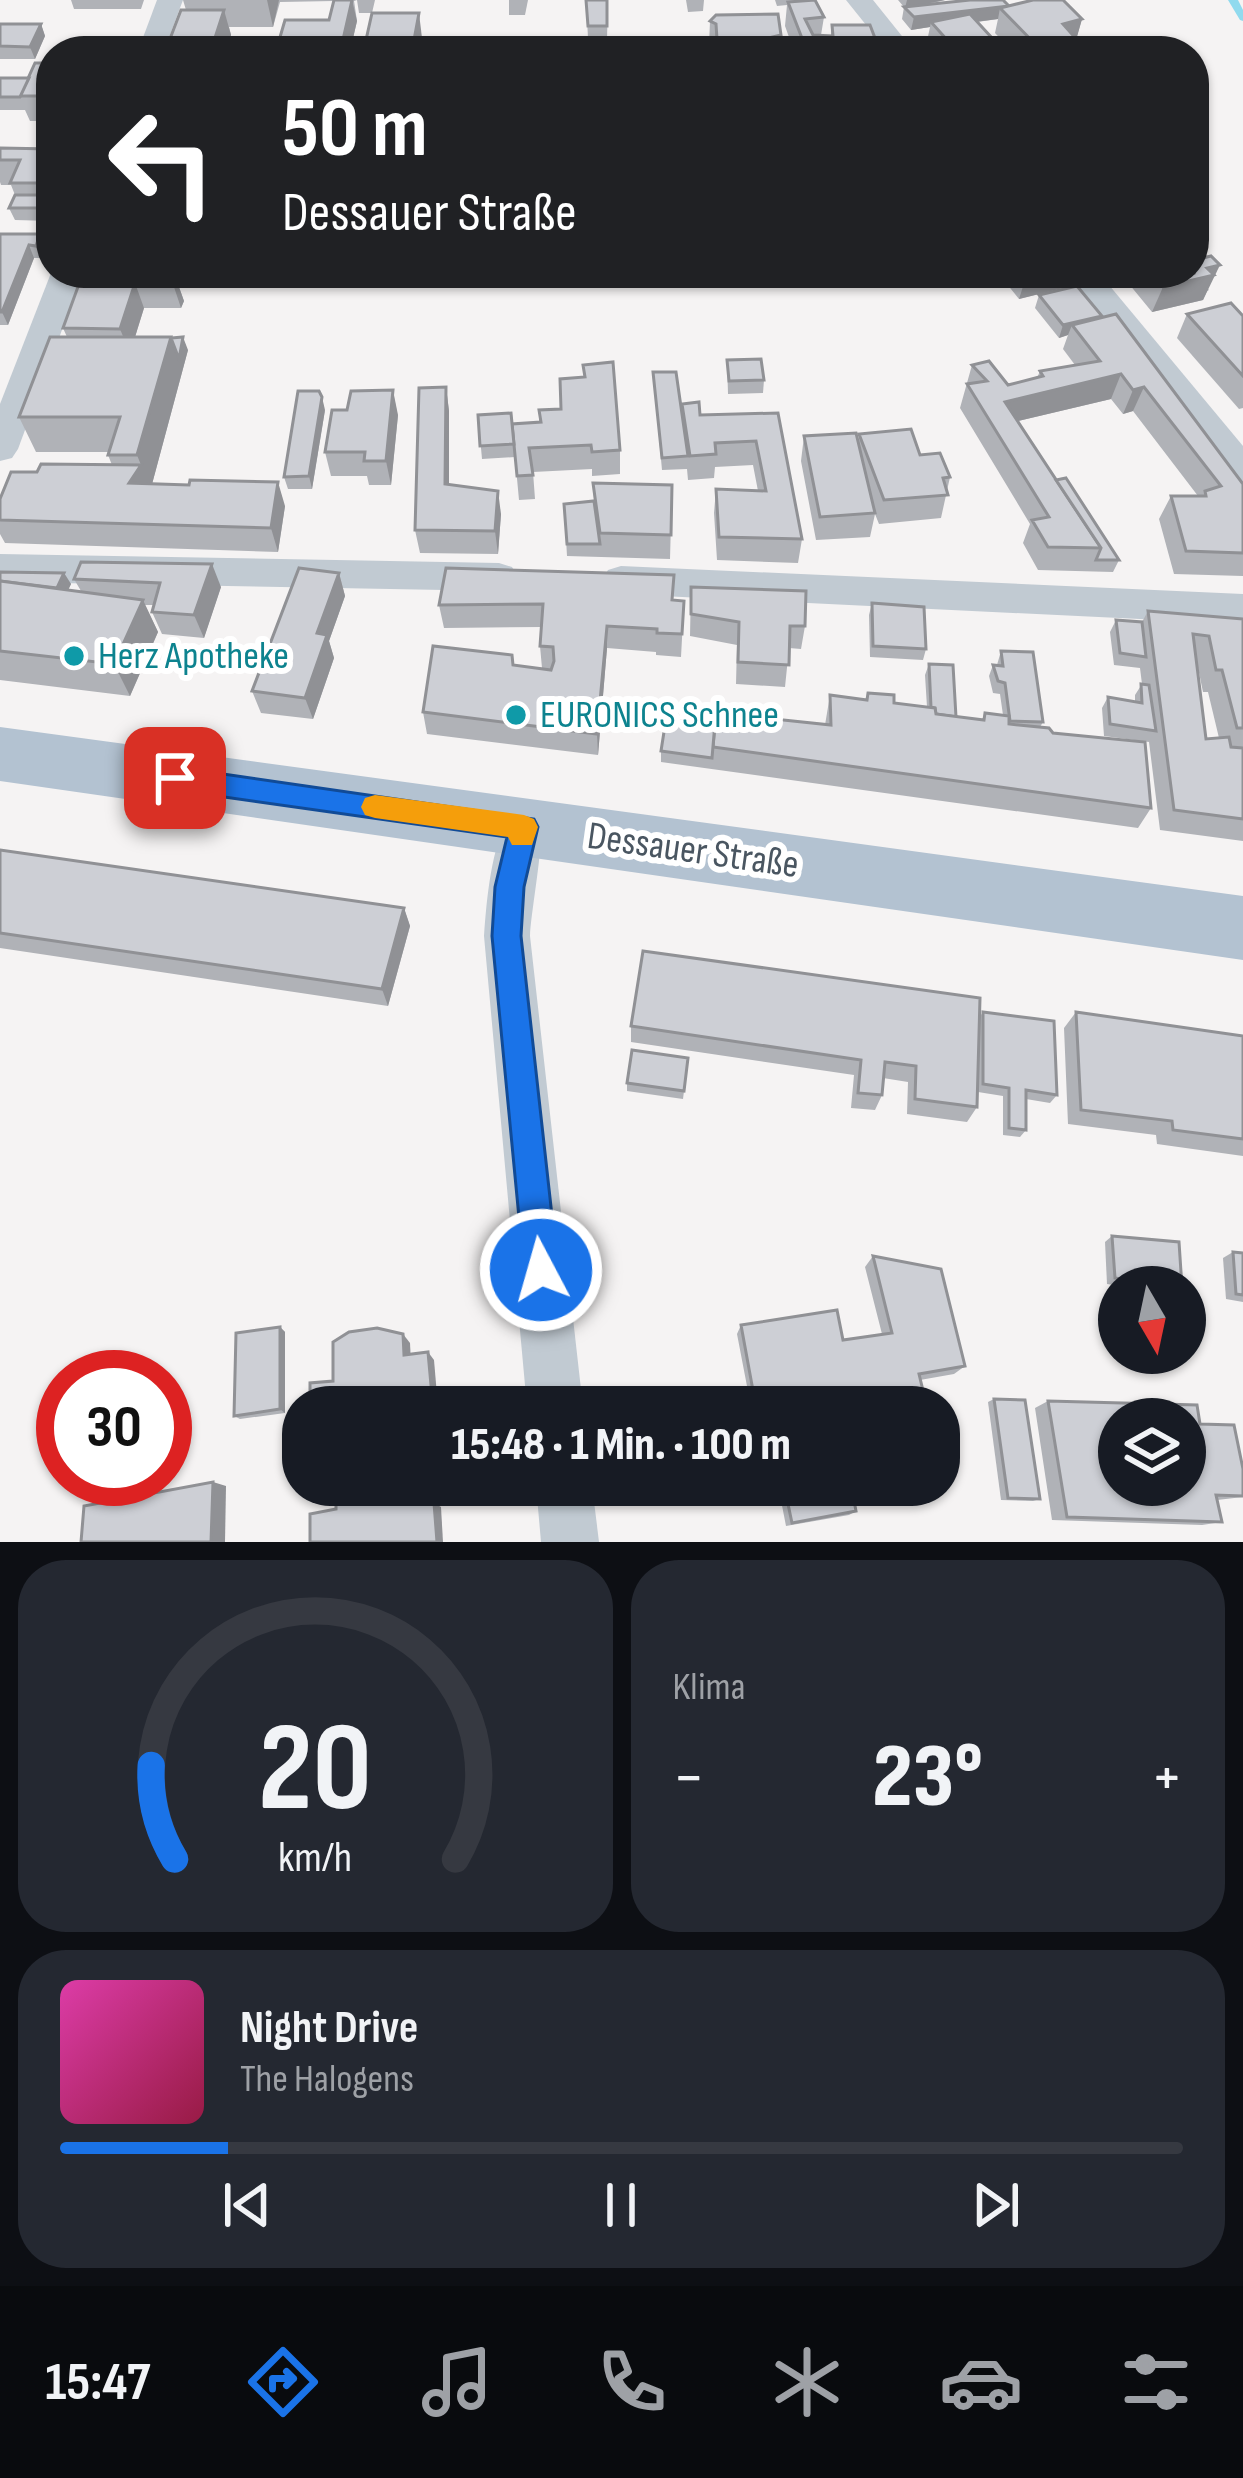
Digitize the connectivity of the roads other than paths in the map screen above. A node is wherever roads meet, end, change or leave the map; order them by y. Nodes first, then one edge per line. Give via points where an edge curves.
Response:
1 (170, 0) edge
2 (859, 0) edge
3 (157, 36) edge
4 (889, 36) edge
5 (61, 288) edge
6 (1094, 288) edge
7 (0, 449) edge
8 (1243, 470) edge
9 (0, 568) edge
10 (546, 578) edge
11 (593, 580) edge
12 (1243, 609) edge
13 (0, 754) edge
14 (524, 827) junction
15 (1243, 928) edge
16 (553, 1386) edge
17 (566, 1506) edge
18 (570, 1542) edge

1 - 3 street
2 - 4 street
5 - 7 street
6 - 8 street
9 - 10 street
11 - 12 street
13 - 14 main road, Dessauer Straße
14 - 15 main road, Dessauer Straße
14 - 16 street via 507,936
17 - 18 street

